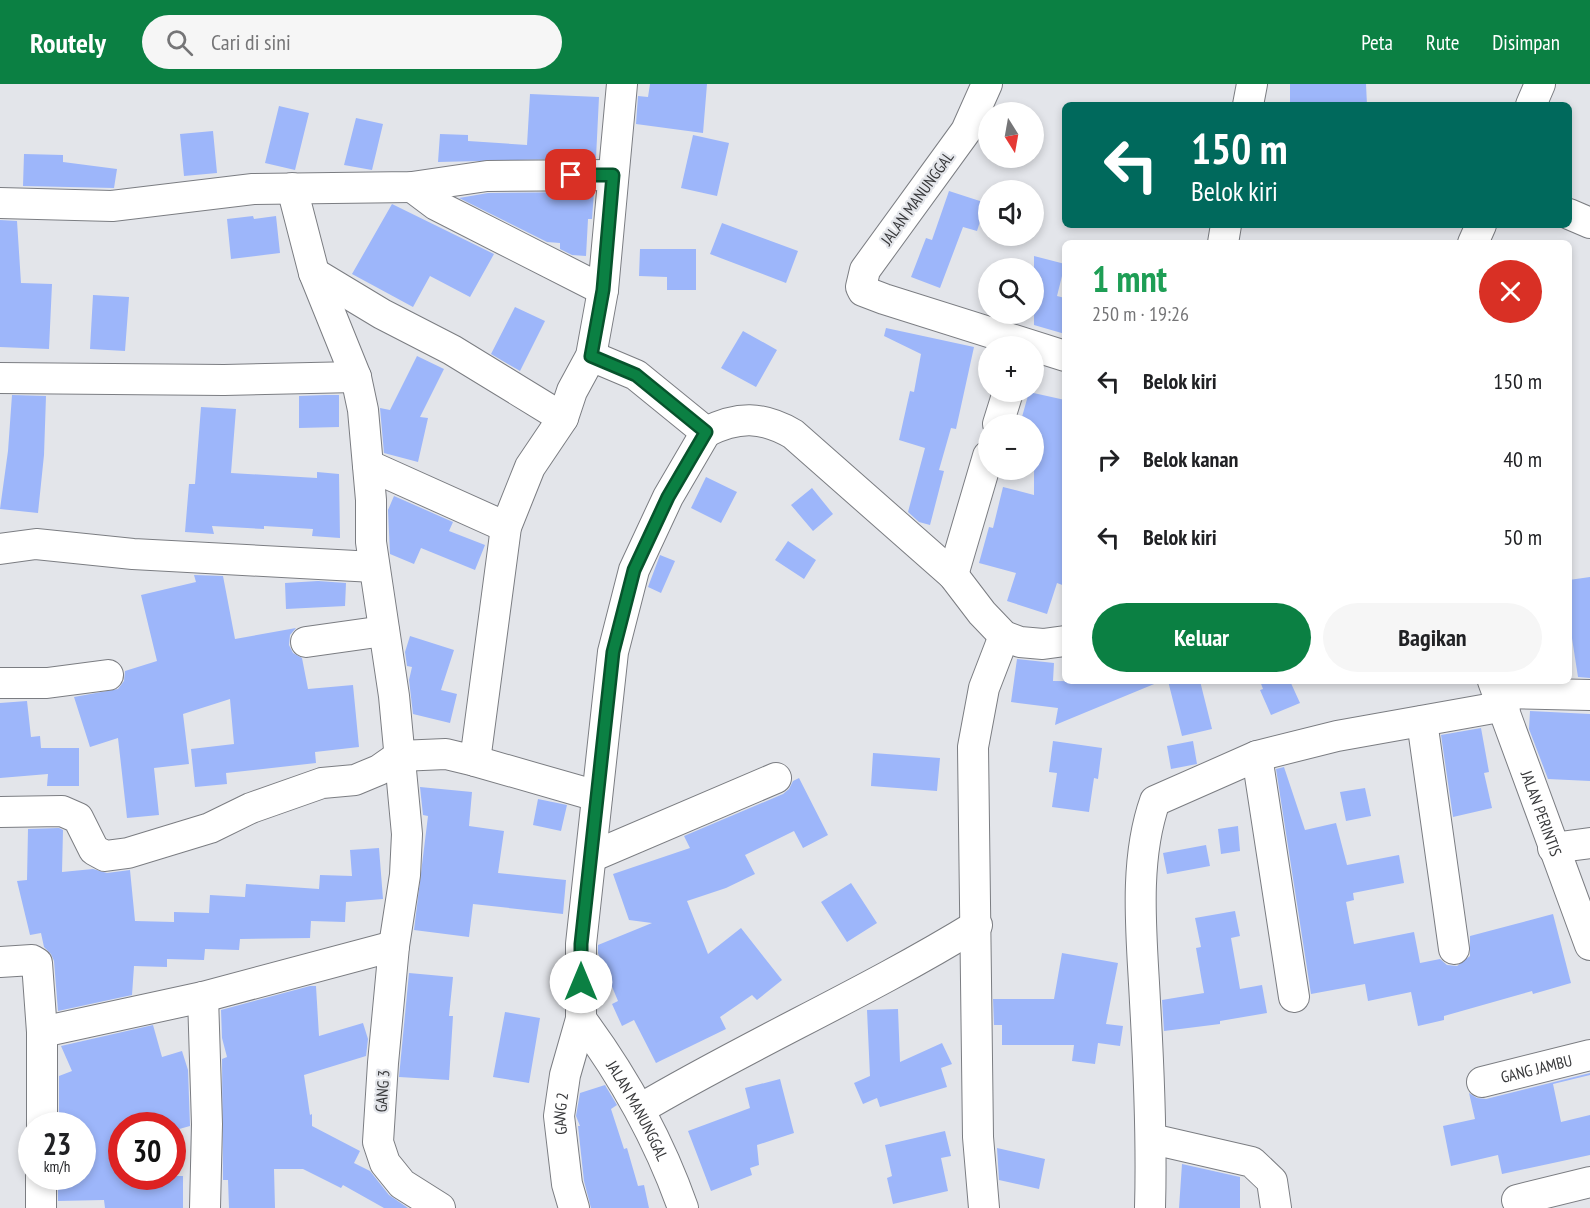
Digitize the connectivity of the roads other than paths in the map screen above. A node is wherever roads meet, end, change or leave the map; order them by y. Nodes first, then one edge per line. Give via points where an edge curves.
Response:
1 (622, 84) edge
2 (987, 84) edge
3 (1252, 84) edge
4 (1540, 84) edge
5 (1249, 102) edge
6 (1532, 102) edge
7 (613, 175) junction
8 (412, 187) junction
9 (292, 188) junction
10 (0, 202) edge
11 (1572, 215) edge
12 (1590, 223) edge
13 (314, 273) junction
14 (603, 290) junction
15 (995, 336) edge
16 (1044, 351) edge
17 (1062, 355) edge
18 (591, 356) junction
19 (356, 376) junction
20 (0, 378) edge
21 (563, 418) junction
22 (706, 432) junction
23 (368, 465) junction
24 (981, 480) edge
25 (506, 527) junction
26 (0, 549) edge
27 (374, 567) junction
28 (952, 575) junction
29 (384, 631) junction
30 (1004, 636) junction
31 (1062, 641) edge
32 (306, 642) dead end
33 (108, 675) dead end
34 (0, 683) edge
35 (1499, 694) edge
36 (1590, 695) edge
37 (1422, 721) junction
38 (399, 756) junction
39 (1257, 756) junction
40 (475, 760) junction
41 (776, 778) dead end
42 (597, 796) junction
43 (0, 812) edge
44 (1590, 843) edge
45 (1553, 848) junction
46 (591, 856) junction
47 (977, 925) junction
48 (1590, 945) edge
49 (394, 946) junction
50 (1454, 949) dead end
51 (0, 962) edge
52 (203, 997) junction
53 (1294, 997) dead end
54 (581, 1019) junction
55 (42, 1032) junction
56 (1590, 1054) edge
57 (1482, 1082) dead end
58 (640, 1109) junction
59 (42, 1112) edge
60 (1152, 1139) junction
61 (1590, 1182) edge
62 (42, 1190) edge
63 (1517, 1200) dead end
64 (41, 1208) edge
65 (205, 1208) edge
66 (440, 1208) edge
67 (574, 1208) edge
68 (683, 1208) edge
69 (984, 1208) edge
70 (1150, 1208) edge
71 (1276, 1208) edge

1 - 7 street
2 - 15 street, JALAN MANUNGGAL via 966,131 861,279 863,291
3 - 5 street
4 - 6 street
7 - 8 street via 487,176
7 - 14 street
8 - 9 street
8 - 14 street via 436,205
9 - 10 street via 112,206
9 - 13 street, GANG 3
11 - 12 street
13 - 19 street, GANG 3
13 - 21 street
14 - 18 street
16 - 17 street
18 - 21 street
18 - 22 street via 636,375
19 - 20 street via 224,380
19 - 23 street, GANG 3
21 - 25 street via 530,466
22 - 28 street via 728,421 758,420 793,434
22 - 42 street, GANG 2 via 668,497 634,570 613,652
23 - 25 street
23 - 27 street, GANG 3
24 - 28 street
25 - 40 street
26 - 27 street via 36,544 133,554
27 - 29 street, GANG 3
28 - 30 street
29 - 32 street
29 - 38 street, GANG 3
30 - 31 street via 1043,644
30 - 47 street via 984,688 973,747
33 - 34 street via 47,683
35 - 36 street
35 - 37 street
35 - 45 street, JALAN PERINTIS
37 - 39 street
37 - 50 street
38 - 40 street via 446,754
38 - 43 street via 355,780 322,783 286,794 210,828 128,853 105,856 94,850 78,818 72,814
38 - 49 street, GANG 3 via 407,834
39 - 53 street
39 - 60 street via 1155,801 1150,816 1143,880 1143,953
40 - 42 street
41 - 46 street
42 - 46 street, GANG 2
44 - 45 street
45 - 48 street, JALAN PERINTIS
46 - 54 street, GANG 2 via 581,944
47 - 58 street via 927,956
47 - 69 street via 978,1137
49 - 52 street
49 - 66 street, GANG 3 via 378,1142 385,1162 402,1184
51 - 55 street via 37,963
52 - 55 street
52 - 65 street
54 - 58 street, JALAN MANUNGGAL
54 - 67 street, GANG 2 via 565,1075 559,1116 567,1184
55 - 59 street
56 - 57 street, GANG JAMBU
58 - 68 street, JALAN MANUNGGAL
60 - 70 street
60 - 71 street via 1252,1162 1272,1180
61 - 63 street
62 - 64 street

